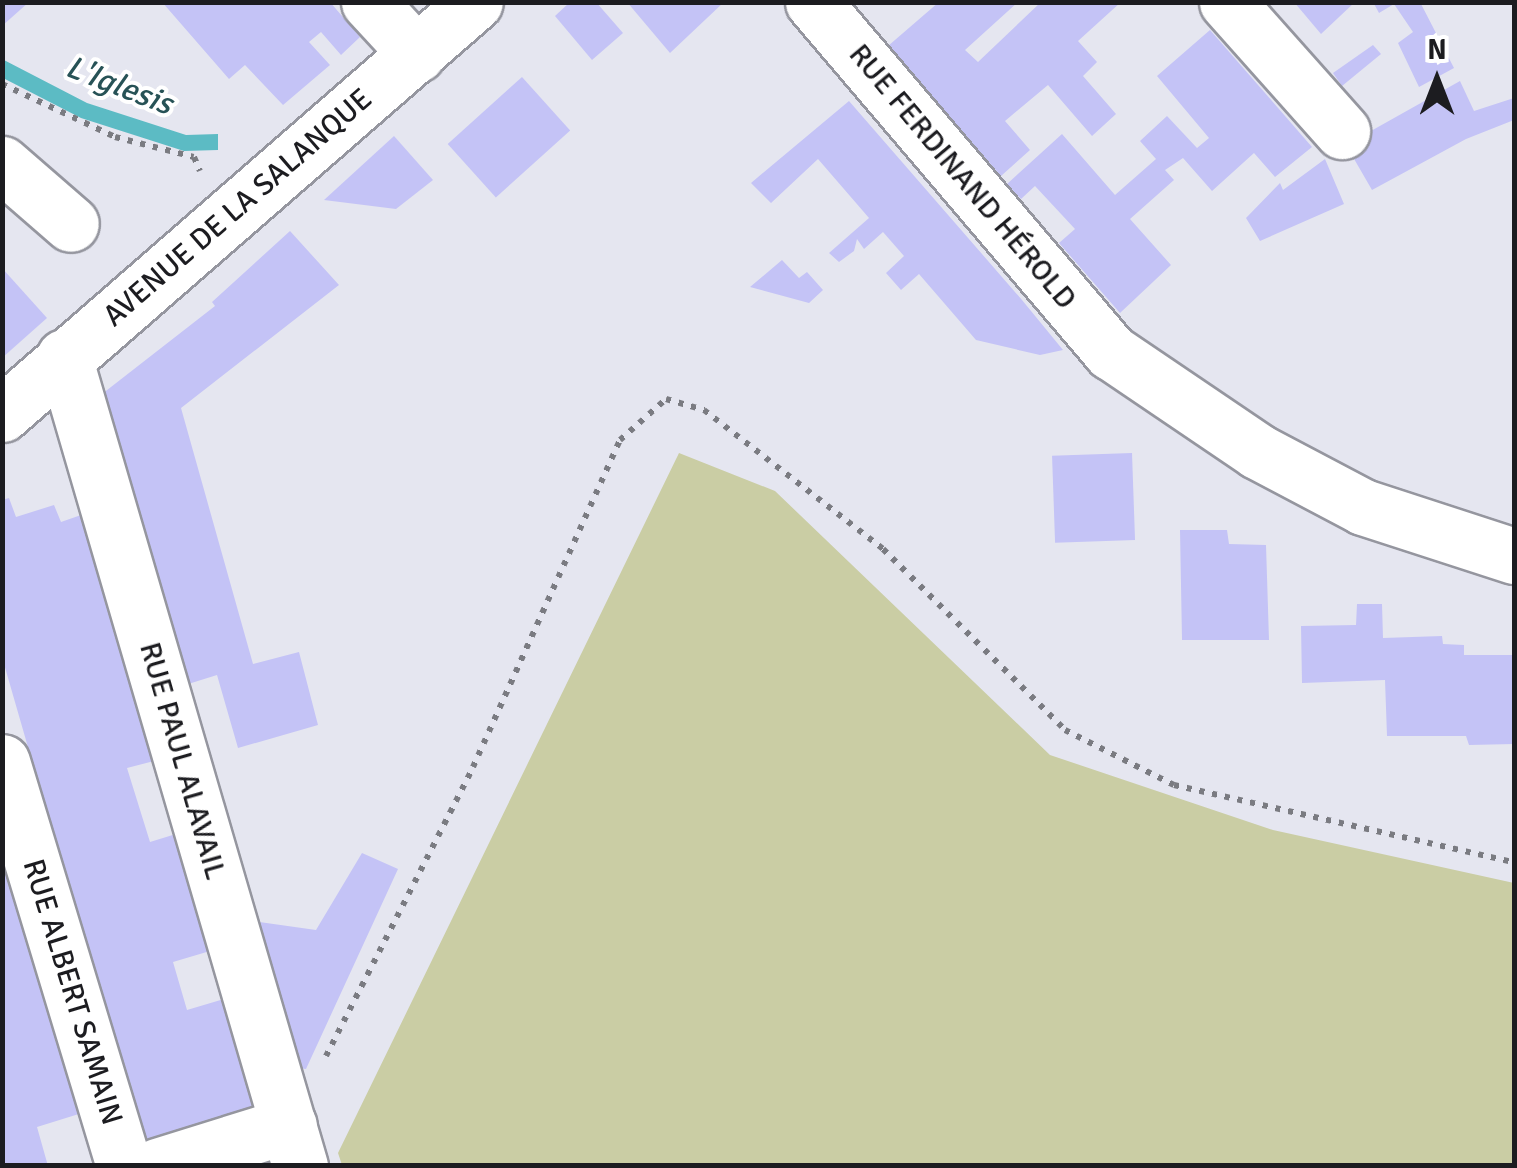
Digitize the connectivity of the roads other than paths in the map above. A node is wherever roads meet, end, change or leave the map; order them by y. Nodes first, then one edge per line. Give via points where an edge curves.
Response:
1 (369, 2) edge
2 (475, 2) edge
3 (813, 2) edge
4 (1227, 2) edge
5 (417, 54) junction
6 (1342, 131) dead end
7 (2, 164) edge
8 (70, 224) dead end
9 (64, 357) junction
10 (2, 414) edge
11 (1514, 556) edge
12 (2, 762) edge
13 (294, 1145) edge
14 (124, 1166) edge
15 (157, 1166) edge

1 - 5 street
2 - 5 street, AVENUE DE LA SALANQUE
3 - 11 street, RUE FERDINAND HÉROLD via 1111,352 1256,451 1363,507
4 - 6 street
5 - 9 street, AVENUE DE LA SALANQUE
7 - 8 street
9 - 10 street, AVENUE DE LA SALANQUE
9 - 13 street, RUE PAUL ALAVAIL
12 - 14 street, RUE ALBERT SAMAIN
13 - 15 street

